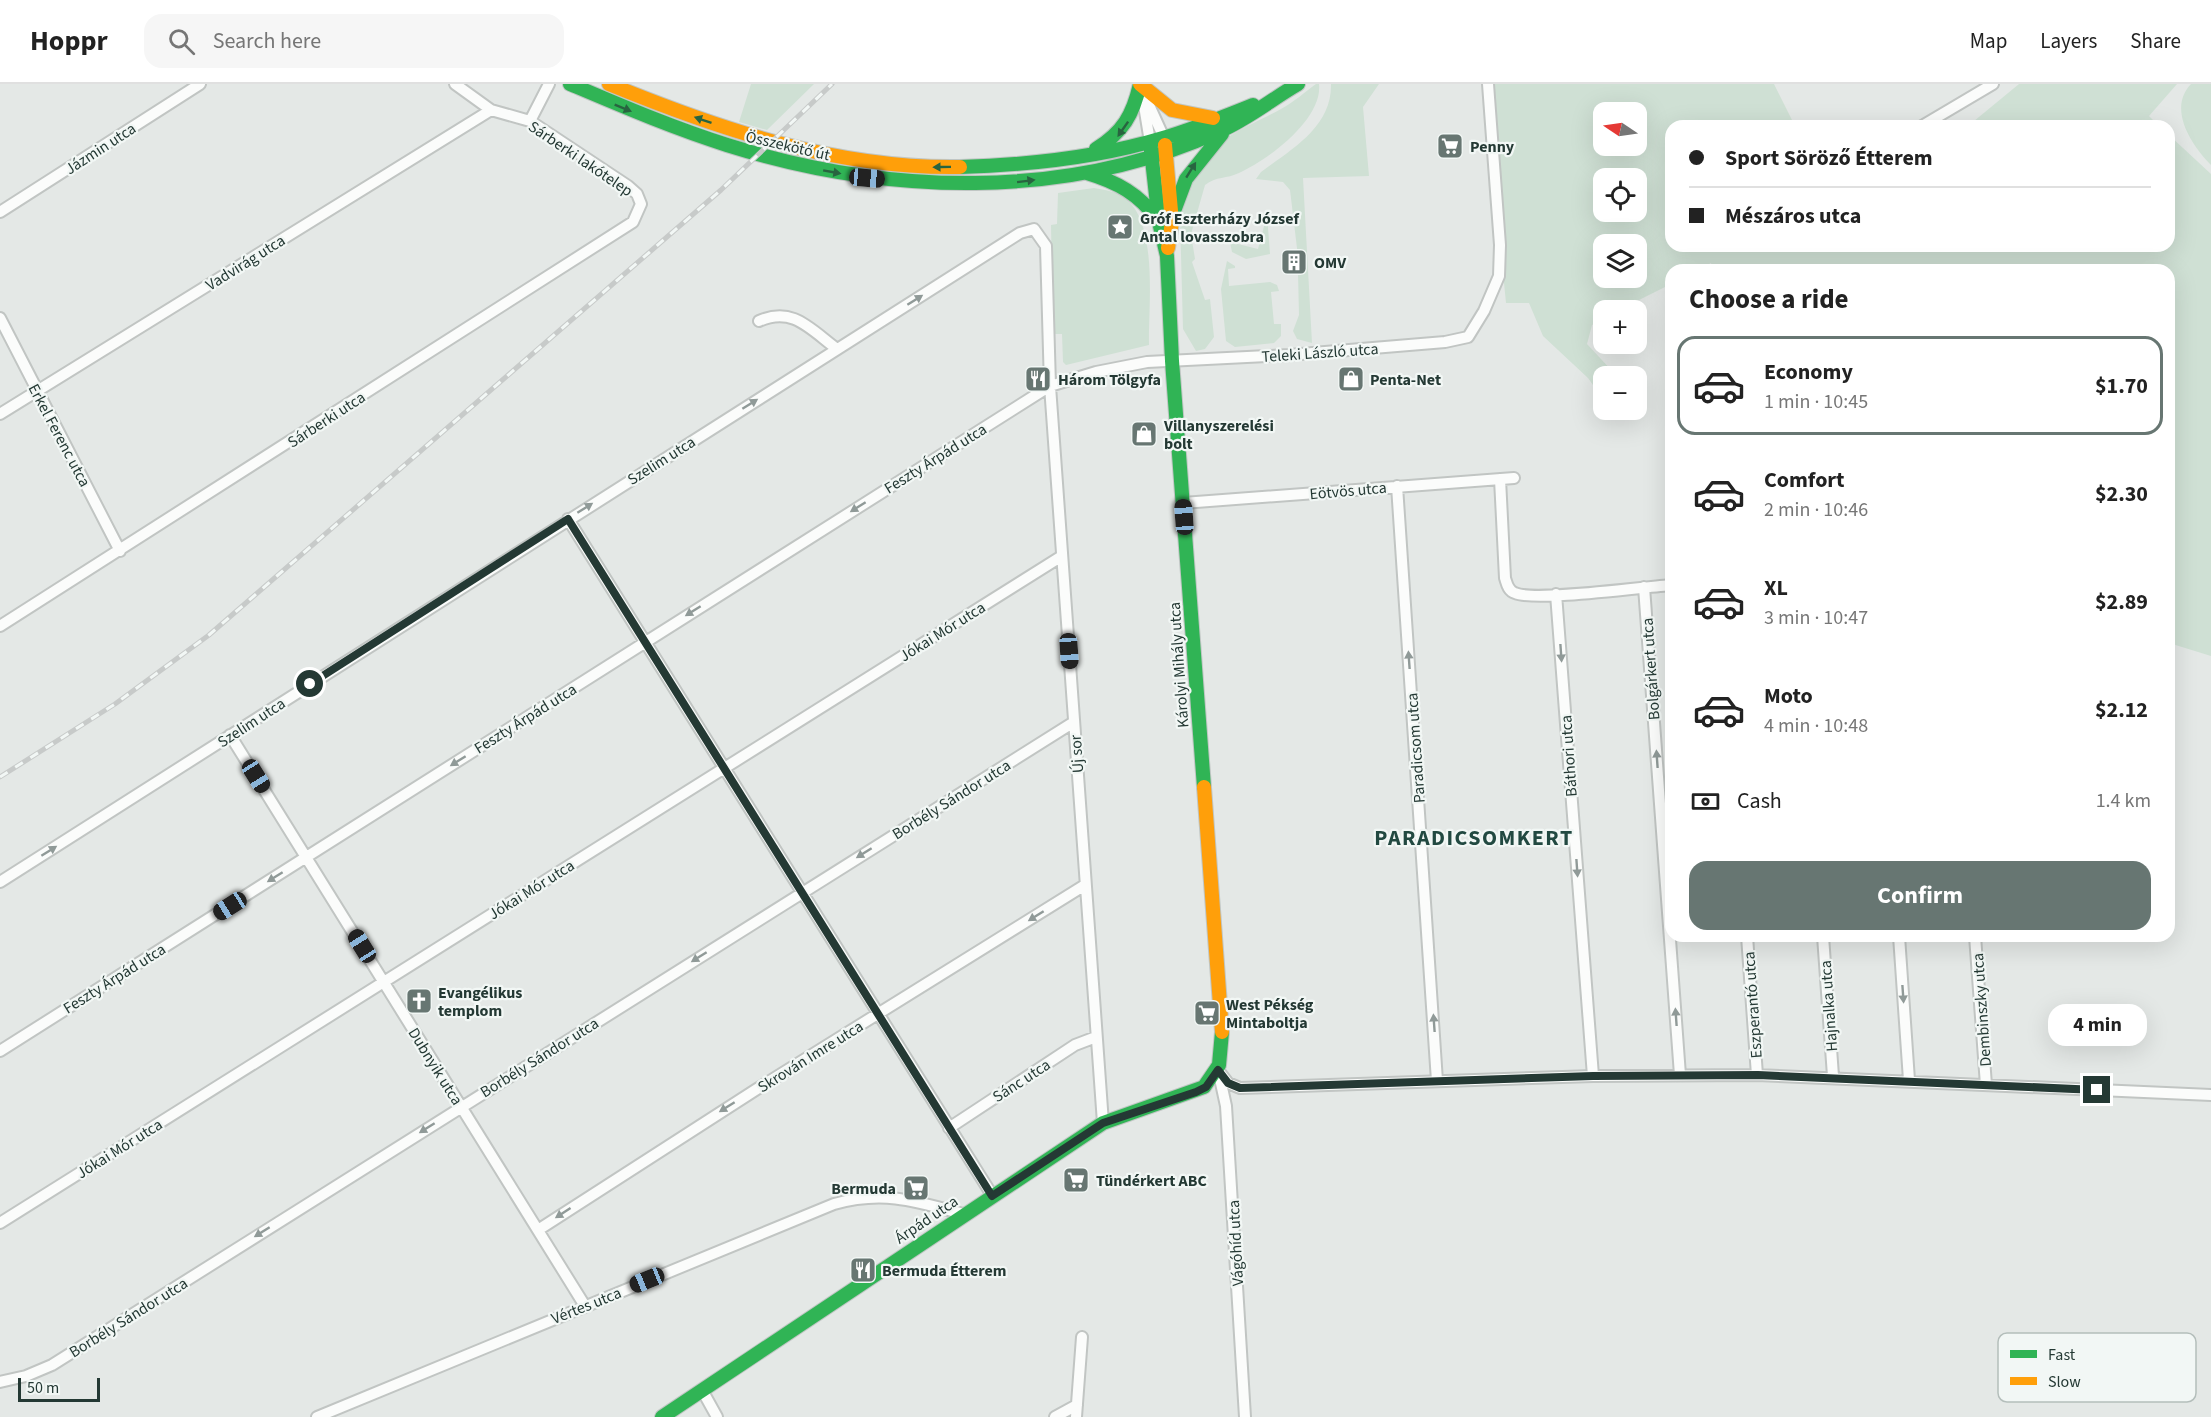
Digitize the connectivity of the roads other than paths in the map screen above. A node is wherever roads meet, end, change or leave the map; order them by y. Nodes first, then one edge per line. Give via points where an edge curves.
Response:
1 (201, 84) edge
2 (455, 84) edge
3 (549, 84) edge
4 (570, 84) edge
5 (609, 84) edge
6 (1140, 84) edge
7 (1298, 84) edge
8 (1488, 84) edge
9 (1993, 84) edge
10 (491, 110) junction
11 (1932, 120) edge
12 (530, 121) junction
13 (1223, 123) junction
14 (1157, 140) junction
15 (1167, 152) junction
16 (1084, 156) junction
17 (1152, 157) junction
18 (1086, 172) junction
19 (641, 204) joint
20 (0, 212) edge
21 (1166, 222) junction
22 (1034, 229) joint
23 (0, 318) edge
24 (759, 321) dead end
25 (837, 349) junction
26 (1172, 361) junction
27 (1050, 386) junction
28 (37, 391) junction
29 (0, 414) edge
30 (1514, 478) dead end
31 (1500, 479) junction
32 (1397, 486) junction
33 (1183, 503) junction
34 (568, 519) junction
35 (120, 551) junction
36 (1062, 556) junction
37 (1665, 585) edge
38 (1644, 587) junction
39 (1556, 594) junction
40 (0, 626) edge
41 (645, 642) junction
42 (1074, 722) junction
43 (230, 735) junction
44 (724, 768) junction
45 (306, 857) junction
46 (1665, 872) edge
47 (0, 882) edge
48 (1085, 885) junction
49 (802, 892) junction
50 (1670, 942) edge
51 (1747, 942) edge
52 (1823, 942) edge
53 (1899, 942) edge
54 (1976, 942) edge
55 (384, 982) junction
56 (878, 1014) junction
57 (1096, 1037) junction
58 (0, 1051) edge
59 (1218, 1070) junction
60 (1680, 1075) junction
61 (1758, 1075) junction
62 (1593, 1076) junction
63 (1833, 1076) junction
64 (1910, 1080) junction
65 (1437, 1081) junction
66 (1986, 1085) junction
67 (2211, 1095) edge
68 (461, 1107) junction
69 (1103, 1123) junction
70 (949, 1128) junction
71 (992, 1196) junction
72 (963, 1214) junction
73 (0, 1223) edge
74 (538, 1230) junction
75 (585, 1306) junction
76 (1082, 1338) dead end
77 (0, 1382) edge
78 (702, 1390) junction
79 (1077, 1405) junction
80 (317, 1417) edge
81 (662, 1417) edge
82 (717, 1417) edge
83 (1055, 1417) edge
84 (1076, 1417) edge
85 (1245, 1417) edge

1 - 20 street, Jázmin utca
2 - 10 street, Sárberki lakótelep
3 - 12 street
4 -> 18 street, Összekötő út via 664,124 755,155 867,178 1000,184
16 -> 5 street, Összekötő út via 978,167 887,164 759,139
6 - 13 street via 1170,111
6 - 14 street
6 -> 16 street via 1126,127 1117,138
7 - 13 street
8 - 26 street, Teleki László utca via 1499,276 1468,337 1289,355
9 - 11 street
10 - 12 street, Sárberki lakótelep
10 - 28 street, Vadvirág utca
12 - 19 street, Sárberki lakótelep via 628,186
13 - 14 street, Összekötő út
13 - 15 street, Összekötő út
21 -> 13 street via 1194,164
14 - 15 street, Károlyi Mihály utca
14 - 16 street, Összekötő út
14 - 17 street, Károlyi Mihály utca
15 - 17 street, Összekötő út
15 - 21 street, Károlyi Mihály utca
17 - 18 street, Összekötő út
17 - 21 street, Károlyi Mihály utca
18 - 21 street via 1137,194
19 - 35 street, Sárberki utca via 633,222
21 - 26 street, Károlyi Mihály utca
25 -> 22 street, Szelim utca via 1020,232
22 - 27 street, Új sor via 1046,246
23 - 28 street, Erkel Ferenc utca
24 - 25 street via 785,315
34 -> 25 street, Szelim utca
26 - 27 street, Teleki László utca via 1126,365
26 - 33 street, Károlyi Mihály utca
27 - 36 street, Új sor
27 -> 41 street, Feszty Árpád utca
28 - 29 street, Vadvirág utca
28 - 35 street, Erkel Ferenc utca
30 - 31 street, Eötvös utca
31 - 32 street, Eötvös utca
31 - 39 street via 1505,578 1509,590 1525,596
32 - 33 street, Eötvös utca
65 -> 32 street, Paradicsom utca
33 - 59 street, Károlyi Mihály utca via 1222,1029 1223,1050
34 - 41 street
34 - 43 street, Szelim utca
35 - 40 street, Sárberki utca
36 - 42 street, Új sor
36 - 44 street, Jókai Mór utca
37 - 38 street
38 - 39 street
46 -> 38 street, Bolgárkert utca
39 -> 62 street, Báthori utca
41 - 44 street
41 -> 45 street, Feszty Árpád utca
42 - 48 street, Új sor
42 -> 49 street, Borbély Sándor utca
43 - 45 street, Dubnyik utca
47 -> 43 street, Szelim utca
44 - 49 street
44 - 55 street, Jókai Mór utca
45 - 55 street, Dubnyik utca
45 -> 58 street, Feszty Árpád utca
48 -> 56 street, Skrován Imre utca
48 - 57 street, Új sor
49 - 56 street
49 -> 68 street, Borbély Sándor utca
60 -> 50 street, Bolgárkert utca
51 - 61 street, Eszperantó utca
52 - 63 street, Hajnalka utca
53 -> 64 street
54 - 66 street, Dembinszky utca
55 - 68 street, Dubnyik utca
55 - 73 street, Jókai Mór utca
56 - 70 street
56 -> 74 street, Skrován Imre utca
57 - 69 street, Új sor
57 - 70 street, Sánc utca via 1075,1045
59 - 65 street via 1228,1083 1240,1088
59 - 69 street, Árpád utca via 1206,1087 1196,1092
59 - 85 street, Vágóhíd utca via 1226,1106
60 - 61 street
60 - 62 street
61 - 63 street
62 - 65 street
63 - 64 street
64 - 66 street
66 - 67 street
68 - 74 street, Dubnyik utca
68 -> 77 street, Borbély Sándor utca via 52,1365
69 - 71 street, Árpád utca
70 - 71 street
71 - 72 street, Árpád utca
72 - 75 street, Vértes utca via 910,1199 855,1198
72 - 78 street, Árpád utca
74 - 75 street, Dubnyik utca
75 - 80 street, Vértes utca
76 - 79 street
78 - 81 street, Árpád utca
78 - 82 street
79 - 83 street
79 - 84 street

